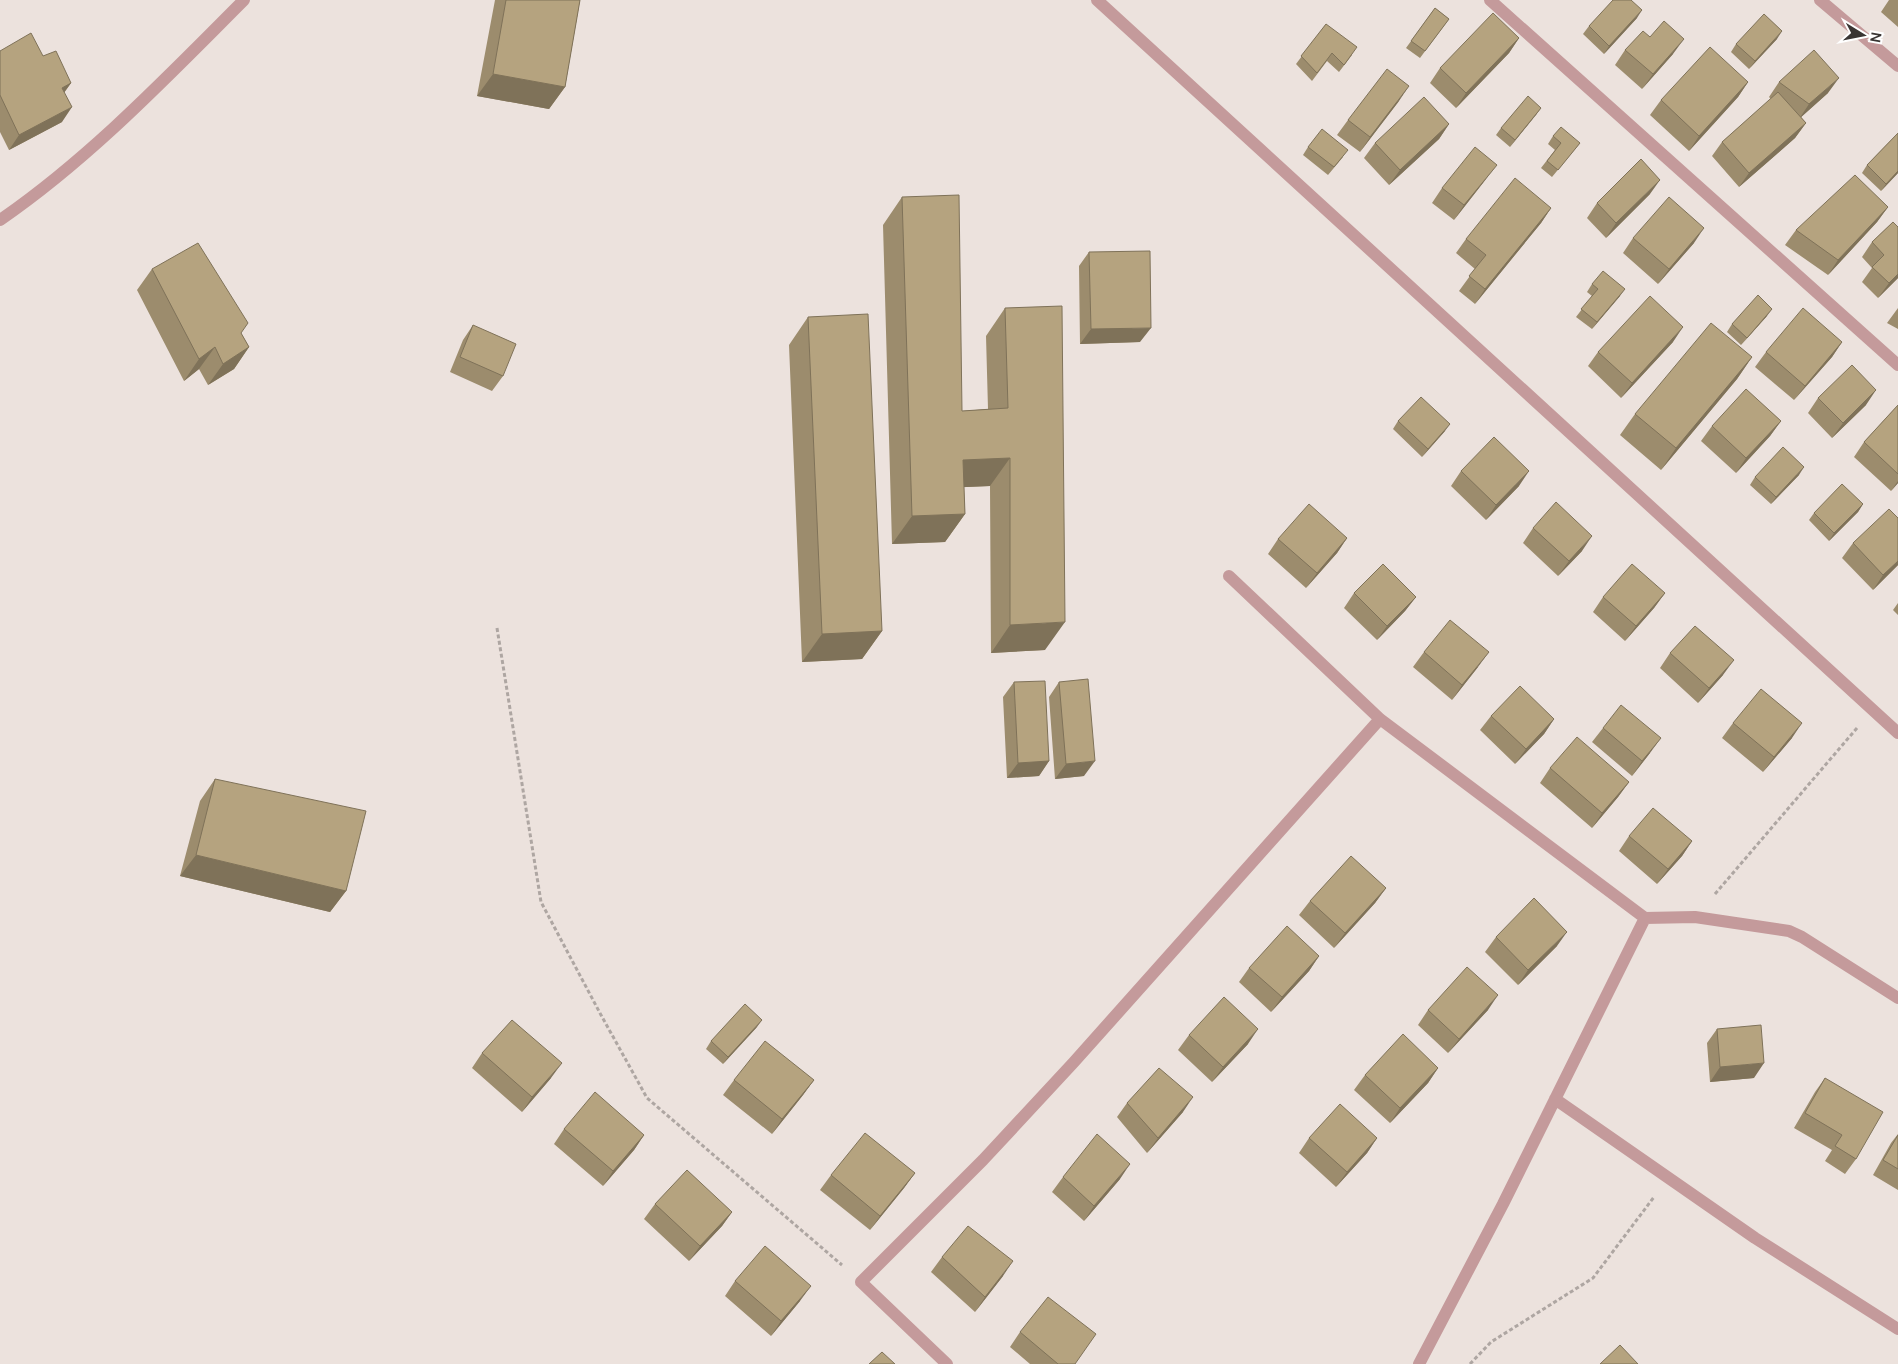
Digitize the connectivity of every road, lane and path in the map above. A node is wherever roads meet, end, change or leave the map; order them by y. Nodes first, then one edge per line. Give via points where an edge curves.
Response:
1 (244, 0) edge
2 (1097, 0) edge
3 (1490, 0) edge
4 (1820, 0) edge
5 (1898, 66) edge
6 (0, 220) edge
7 (1898, 366) edge
8 (1229, 576) dead end
9 (497, 628) dead end
10 (1872, 710) junction
11 (1380, 719) junction
12 (1898, 733) edge
13 (1694, 917) junction
14 (1644, 918) junction
15 (1898, 998) edge
16 (1555, 1099) junction
17 (1669, 1177) junction
18 (862, 1282) junction
19 (1898, 1329) edge
20 (947, 1364) edge
21 (1419, 1364) edge
22 (1470, 1364) edge

1 - 6 street via 98,141 37,194
2 - 10 street
3 - 7 street
4 - 5 street
8 - 11 street
9 - 18 path via 541,902 642,1090 647,1098
10 - 12 street
10 - 13 path
11 - 14 street
11 - 18 street via 1074,1062
13 - 14 street
13 - 15 street via 1789,931
14 - 16 street
16 - 17 street
16 - 21 street
17 - 19 street via 1755,1238
17 - 22 path via 1593,1278 1491,1342
18 - 20 street

